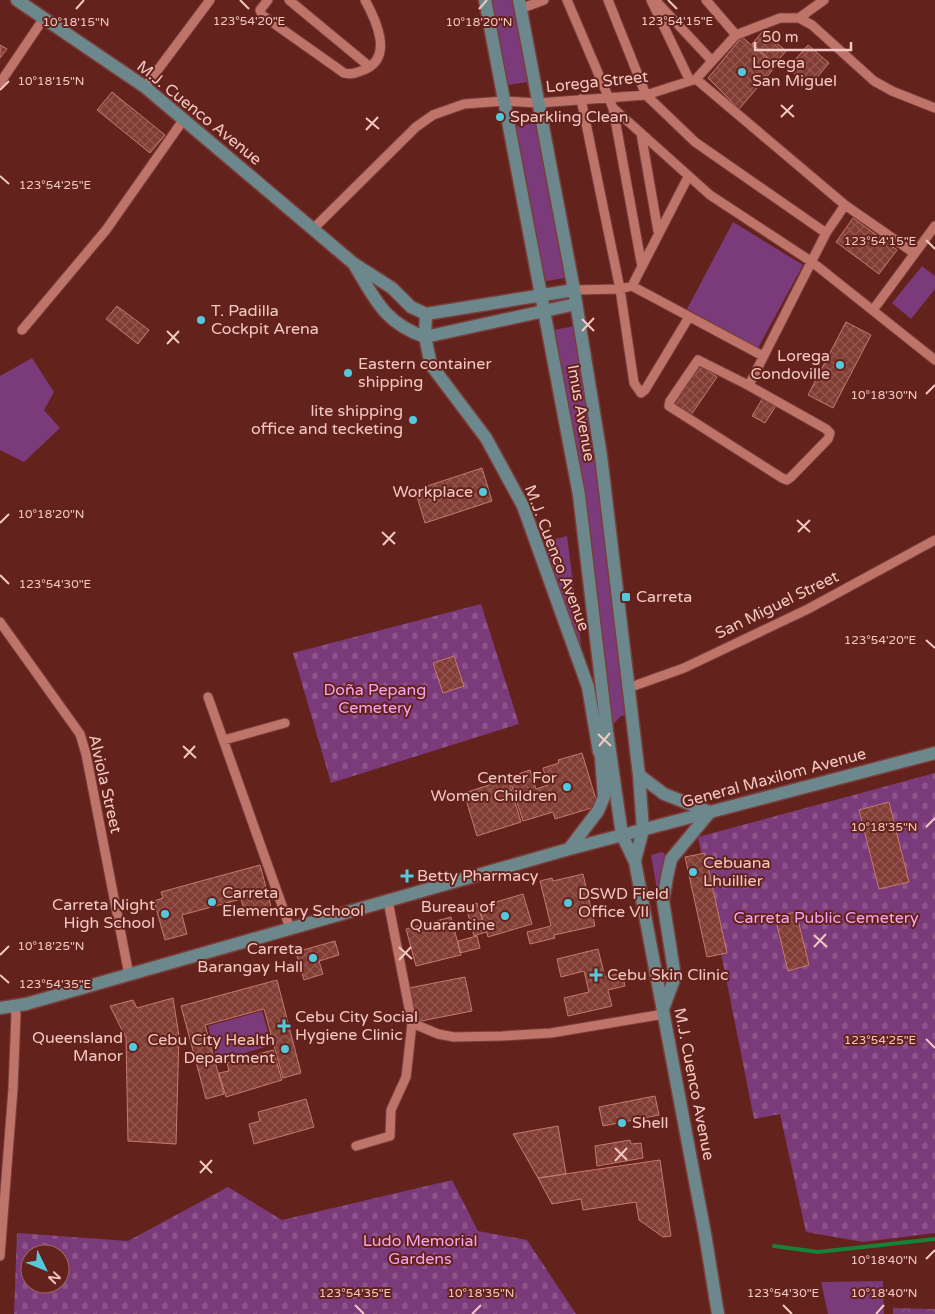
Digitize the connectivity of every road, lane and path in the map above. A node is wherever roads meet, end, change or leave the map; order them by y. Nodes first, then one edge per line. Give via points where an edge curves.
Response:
1 (16, 0) edge
2 (210, 0) edge
3 (268, 0) edge
4 (289, 0) edge
5 (365, 0) edge
6 (485, 0) edge
7 (544, 0) edge
8 (567, 0) edge
9 (608, 0) edge
10 (651, 0) edge
11 (655, 0) edge
12 (706, 0) edge
13 (824, 0) edge
14 (520, 5) edge
15 (44, 18) junction
16 (799, 18) junction
17 (736, 35) junction
18 (712, 61) junction
19 (370, 67) junction
20 (693, 80) junction
21 (0, 83) edge
22 (145, 86) junction
23 (646, 95) junction
24 (609, 98) junction
25 (581, 99) junction
26 (505, 101) junction
27 (538, 103) junction
28 (614, 108) junction
29 (935, 108) edge
30 (184, 120) junction
31 (640, 133) junction
32 (688, 177) junction
33 (845, 204) junction
34 (935, 226) edge
35 (313, 229) junction
36 (658, 231) junction
37 (826, 233) junction
38 (914, 253) junction
39 (812, 262) junction
40 (353, 263) junction
41 (642, 267) junction
42 (632, 286) junction
43 (620, 289) junction
44 (574, 290) junction
45 (596, 290) junction
46 (542, 293) junction
47 (576, 304) junction
48 (545, 310) junction
49 (873, 310) junction
50 (426, 314) junction
51 (689, 318) junction
52 (22, 330) dead end
53 (425, 337) junction
54 (763, 356) junction
55 (935, 360) edge
56 (749, 385) junction
57 (935, 540) edge
58 (0, 622) edge
59 (628, 688) junction
60 (208, 697) dead end
61 (285, 723) dead end
62 (607, 730) junction
63 (224, 740) junction
64 (600, 752) junction
65 (935, 753) edge
66 (639, 775) junction
67 (710, 812) junction
68 (643, 830) junction
69 (622, 835) junction
70 (569, 849) junction
71 (635, 860) junction
72 (388, 900) junction
73 (290, 928) junction
74 (129, 975) junction
75 (13, 1006) junction
76 (0, 1008) edge
77 (664, 1012) junction
78 (412, 1023) junction
79 (356, 1146) dead end
80 (0, 1256) edge
81 (718, 1314) edge

1 - 15 main road, M.J. Cuenco Avenue
2 - 22 street
3 - 19 street via 260,10 262,14 344,73 356,73
4 - 19 street
5 - 19 street via 376,22 381,49 377,62
6 - 26 main road, Imus Avenue
7 - 14 street
8 - 24 street
9 - 23 street
10 - 20 street
11 - 18 street
12 - 17 street
13 - 16 street
14 - 27 main road, Imus Avenue
15 - 21 street
15 - 22 main road, M.J. Cuenco Avenue
16 - 17 street via 780,18
16 - 29 street via 812,25 874,81
17 - 18 street
18 - 20 street
20 - 23 street, Lorega Street
20 - 33 street
22 - 30 main road, M.J. Cuenco Avenue
23 - 24 street, Lorega Street
23 - 37 street via 695,142
24 - 25 street, Lorega Street
24 - 28 street
25 - 27 street, Lorega Street
25 - 43 street
26 - 27 street, Lorega Street
26 - 35 street, Lorega Street via 464,104 433,115 416,127
26 - 46 main road, Imus Avenue
27 - 44 main road, Imus Avenue
28 - 31 street
28 - 41 street
30 - 35 main road, M.J. Cuenco Avenue
30 - 52 street via 106,230
31 - 32 street
31 - 36 street
32 - 36 street
32 - 39 street
33 - 37 street
33 - 38 street
34 - 38 street
35 - 40 main road, M.J. Cuenco Avenue
36 - 41 street
37 - 39 street
38 - 49 street
39 - 49 street
39 - 54 street
40 - 50 main road, M.J. Cuenco Avenue via 392,288 411,307
40 - 53 main road, M.J. Cuenco Avenue via 379,307 401,328
41 - 42 street
42 - 43 street
42 - 51 street
43 - 45 street
43 - 51 street via 634,383 641,393
44 - 45 street
44 - 46 main road
44 - 47 main road, Imus Avenue
45 - 47 street
46 - 48 main road, Imus Avenue
46 - 50 main road
47 - 48 main road
47 - 59 main road, Imus Avenue via 600,456
48 - 53 main road
48 - 62 main road, Imus Avenue via 579,495
49 - 55 street
50 - 53 main road, M.J. Cuenco Avenue
51 - 54 street
53 - 64 main road, M.J. Cuenco Avenue via 431,366 486,438 523,506 588,688
54 - 56 street
56 - 56 street via 830,433 828,439 787,480 669,406 698,360
57 - 59 street, San Miguel Street via 808,608 684,668
58 - 74 street, Alviola Street via 80,734
59 - 66 main road, Imus Avenue
60 - 63 street
61 - 63 street
62 - 64 main road
62 - 69 main road, Imus Avenue
63 - 73 street
64 - 70 main road, M.J. Cuenco Avenue via 604,797 598,811
65 - 67 main road, General Maxilom Avenue
66 - 67 main road via 664,794
66 - 68 main road, Imus Avenue
67 - 68 main road, General Maxilom Avenue
67 - 77 main road via 672,859 666,877 663,901 674,977
68 - 69 main road, General Maxilom Avenue
68 - 71 main road, M.J. Cuenco Avenue
69 - 70 main road, General Maxilom Avenue
69 - 71 main road, M.J. Cuenco Avenue
70 - 72 main road, General Maxilom Avenue
71 - 77 main road, M.J. Cuenco Avenue
72 - 73 main road, General Maxilom Avenue
72 - 78 street
73 - 74 main road, General Maxilom Avenue
74 - 75 main road, General Maxilom Avenue
75 - 76 main road, General Maxilom Avenue
75 - 80 street via 16,1014 13,1089
77 - 78 street via 551,1033 502,1036 454,1037
77 - 81 main road, M.J. Cuenco Avenue
78 - 79 street via 406,1077 391,1110 390,1136

